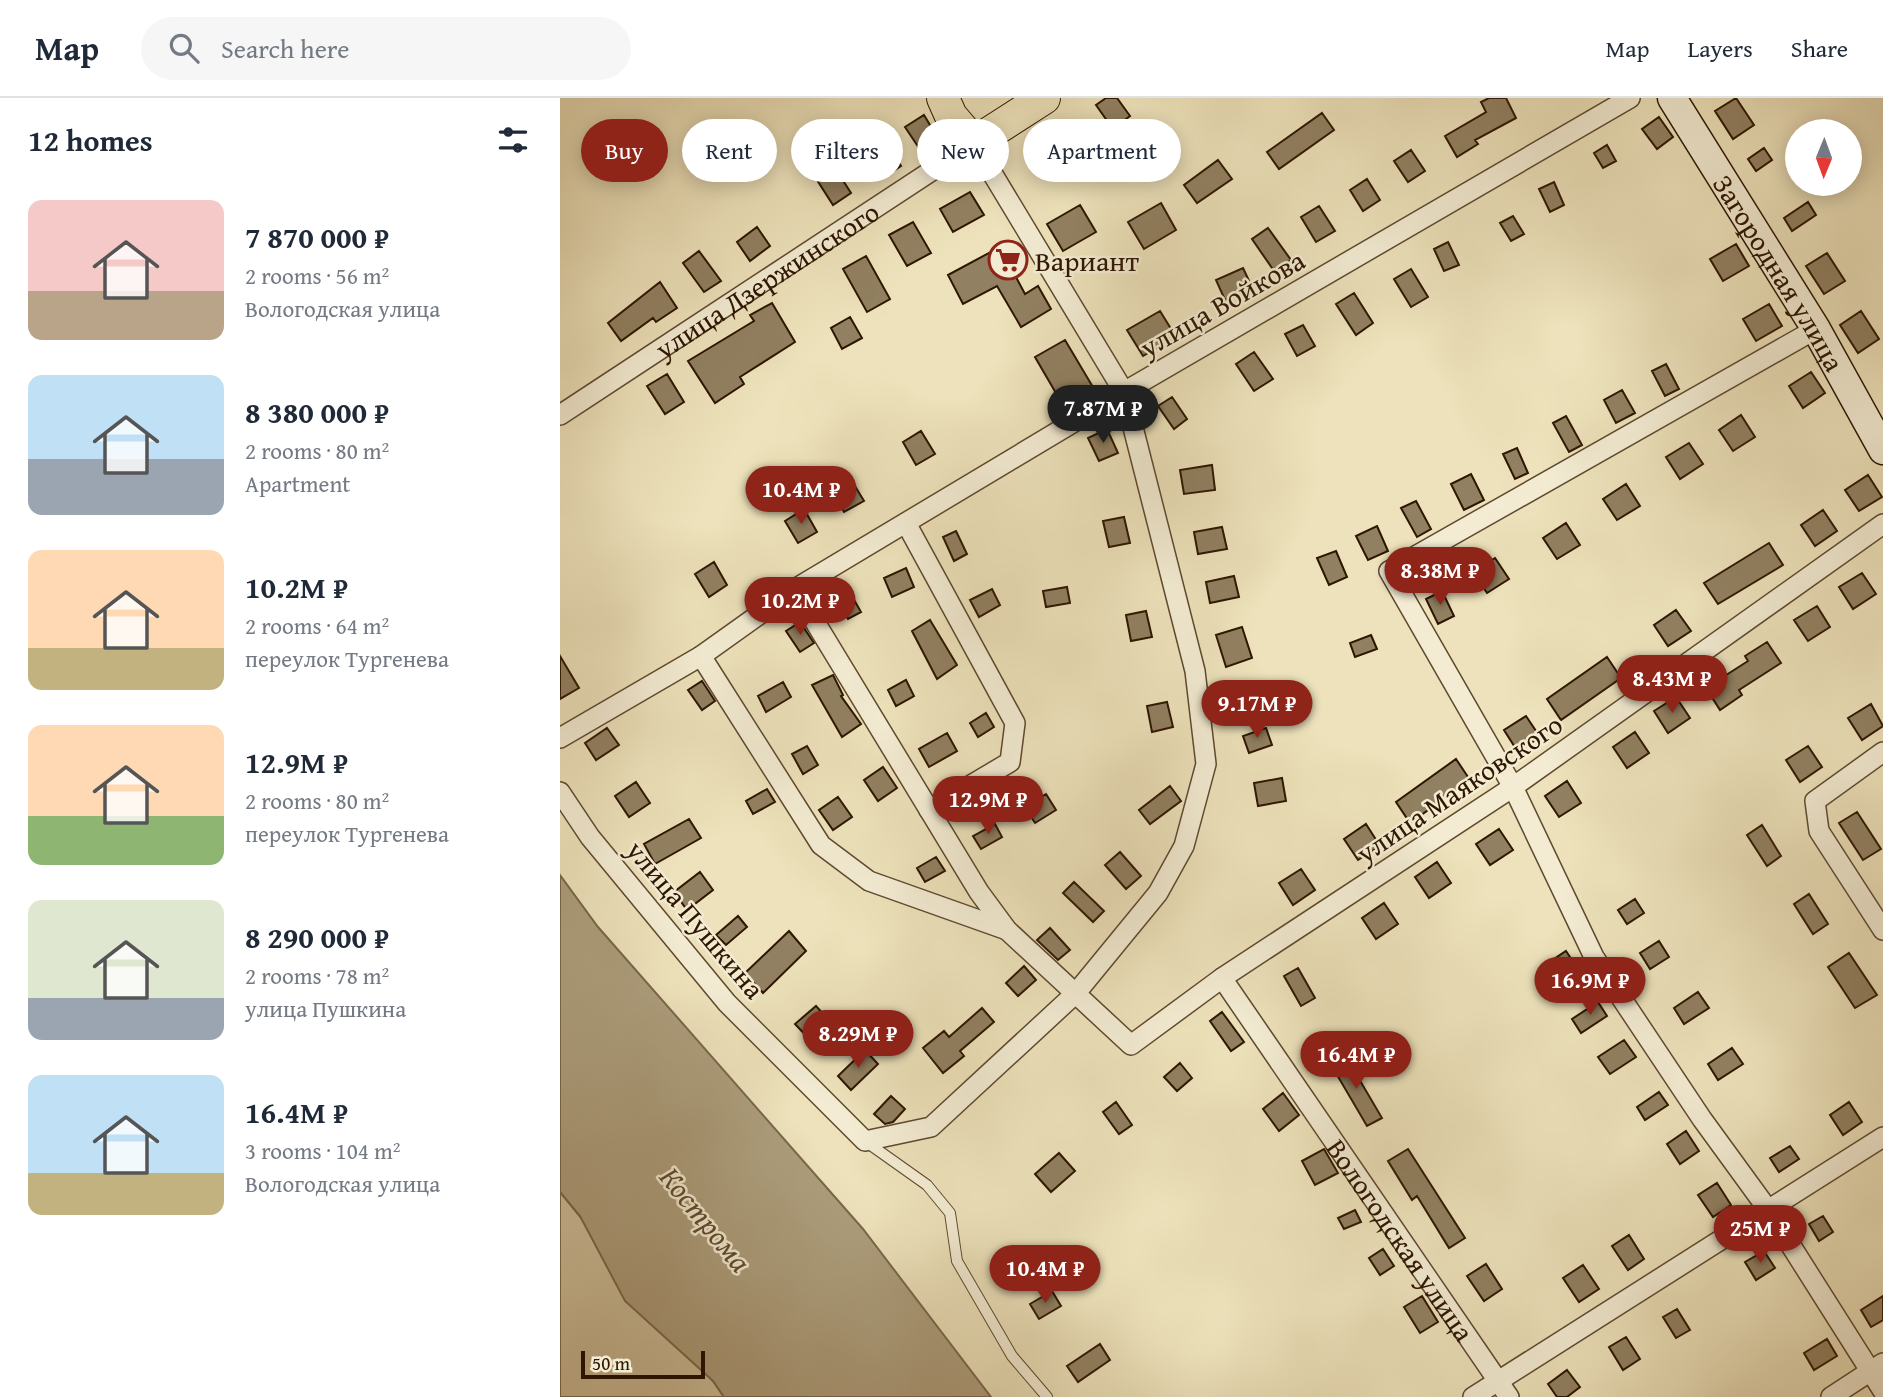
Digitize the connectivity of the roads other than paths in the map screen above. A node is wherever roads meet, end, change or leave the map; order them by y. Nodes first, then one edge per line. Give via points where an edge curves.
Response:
1 (943, 98) edge
2 (1044, 98) edge
3 (1630, 98) edge
4 (1672, 98) edge
5 (954, 119) edge
6 (1009, 120) edge
7 (917, 180) edge
8 (997, 182) edge
9 (1816, 329) junction
10 (1124, 392) junction
11 (560, 415) edge
12 (1883, 450) edge
13 (906, 523) junction
14 (1883, 524) edge
15 (795, 589) junction
16 (701, 656) junction
17 (560, 738) edge
18 (1883, 752) edge
19 (1513, 788) junction
20 (560, 792) edge
21 (929, 810) junction
22 (1007, 930) junction
23 (1883, 930) edge
24 (1222, 978) junction
25 (1076, 993) junction
26 (1883, 1137) edge
27 (864, 1141) junction
28 (1769, 1211) junction
29 (1877, 1367) edge
30 (1498, 1380) junction
31 (1883, 1391) edge
32 (1047, 1397) edge
33 (1473, 1397) edge
34 (1509, 1397) edge
35 (1831, 1397) edge

1 - 5 main road
2 - 6 main road, улица Дзержинского
3 - 10 street, улица Войкова
4 - 9 street, Загородная улица
7 - 11 street, улица Дзержинского
8 - 10 street
9 - 12 street, Загородная улица
9 - 19 street via 1389,571
10 - 13 street, улица Войкова
10 - 25 street via 1195,671 1206,764 1184,846 1158,893
13 - 15 street, улица Войкова
13 - 21 street via 1015,723 1010,762
14 - 19 street, улица Маяковского
15 - 16 street, улица Войкова
15 - 21 street
16 - 17 street, улица Войкова
16 - 22 street via 821,845 870,881
18 - 23 street via 1815,801 1819,831
19 - 24 street, улица Маяковского
19 - 28 street via 1594,957
20 - 27 street, улица Пушкина via 590,837 727,1003
21 - 22 street
22 - 25 street
24 - 25 street, улица Маяковского via 1131,1045
24 - 30 street, Вологодская улица
25 - 27 street via 931,1127
26 - 28 street
27 - 32 lane, улица Пушкина via 927,1185 950,1213 957,1261 1012,1356
28 - 29 street
28 - 30 street
29 - 31 street
29 - 35 street
30 - 33 street
30 - 34 street, Вологодская улица

